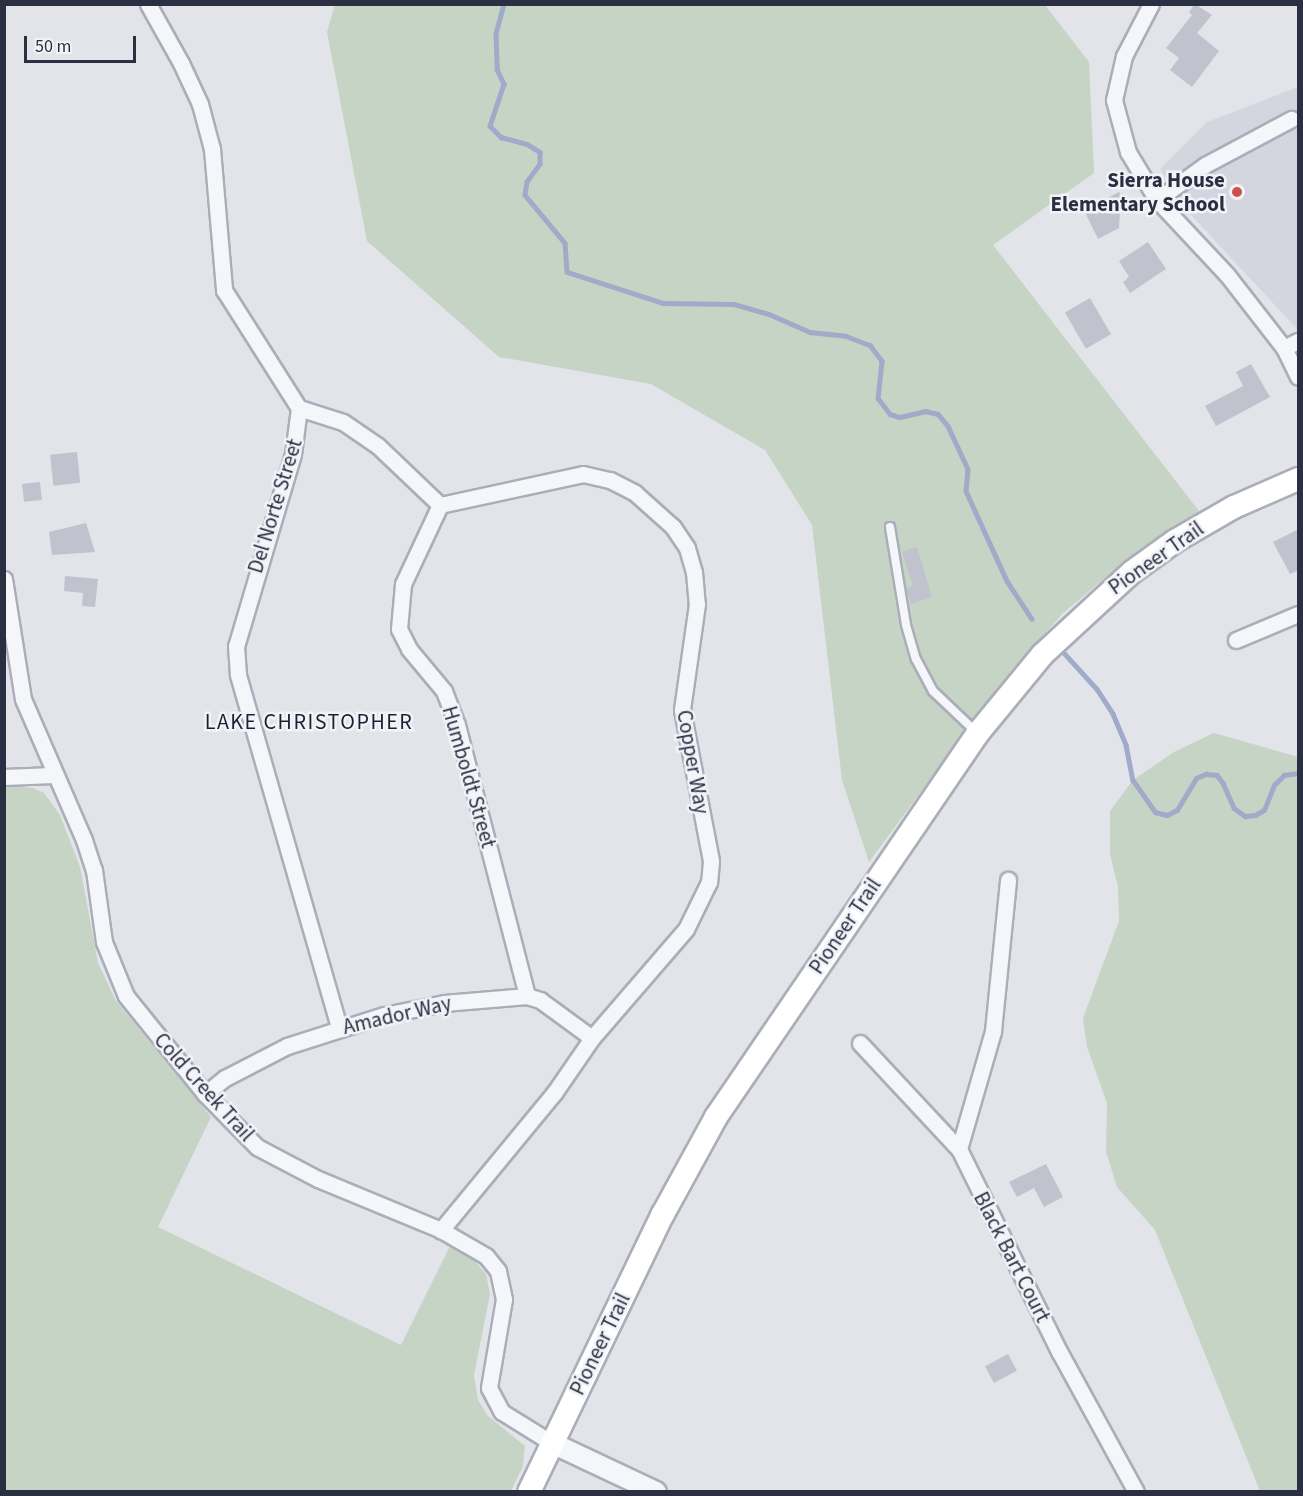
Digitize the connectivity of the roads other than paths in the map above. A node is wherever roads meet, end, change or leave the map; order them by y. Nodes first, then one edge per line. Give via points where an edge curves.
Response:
1 (148, 4) edge
2 (1151, 4) edge
3 (1291, 119) dead end
4 (1157, 200) junction
5 (1299, 341) edge
6 (1284, 348) junction
7 (1299, 377) edge
8 (299, 408) junction
9 (1299, 479) edge
10 (440, 505) junction
11 (890, 527) dead end
12 (4, 579) edge
13 (1299, 614) edge
14 (1236, 640) dead end
15 (978, 734) junction
16 (53, 775) junction
17 (4, 777) edge
18 (1008, 880) dead end
19 (526, 996) junction
20 (339, 1028) junction
21 (592, 1038) junction
22 (860, 1043) dead end
23 (205, 1094) junction
24 (959, 1149) junction
25 (441, 1230) junction
26 (552, 1443) junction
27 (529, 1491) edge
28 (656, 1491) edge
29 (1136, 1491) edge

1 - 8 street, Del Norte Street via 182,63 200,104 212,149 224,290
2 - 4 street via 1124,56 1114,100 1128,152
3 - 4 street via 1205,165
4 - 6 street via 1228,276
5 - 6 street
6 - 7 street
8 - 10 street via 343,423 378,446
8 - 20 street, Del Norte Street via 293,454 236,646 238,675
9 - 15 main road, Pioneer Trail via 1234,507 1175,541 1132,572 1056,639
10 - 19 street, Humboldt Street via 403,584 399,629 409,649 444,692 457,725
10 - 21 street, Copper Way via 583,474 610,480 635,493 673,527 687,548 694,572 697,604 682,710 711,861 709,882 686,929
11 - 15 lane via 906,625 916,659 933,691
12 - 16 street, Cold Creek Trail via 23,699
13 - 14 street
15 - 26 main road, Pioneer Trail via 716,1117 673,1193
16 - 17 street
16 - 23 street, Cold Creek Trail via 94,870 104,942 126,996
18 - 24 street via 993,1031
19 - 20 street, Amador Way via 444,1003
19 - 21 street via 540,1000
20 - 23 street, Amador Way via 264,1055
21 - 25 street, Copper Way via 554,1093
22 - 24 street, Black Bart Court
23 - 25 street, Cold Creek Trail via 236,1129 278,1160
24 - 29 street, Black Bart Court via 1060,1353
25 - 26 street, Cold Creek Trail via 486,1256 503,1284 504,1299 489,1377 495,1401 507,1415
26 - 27 main road, Pioneer Trail
26 - 28 street

